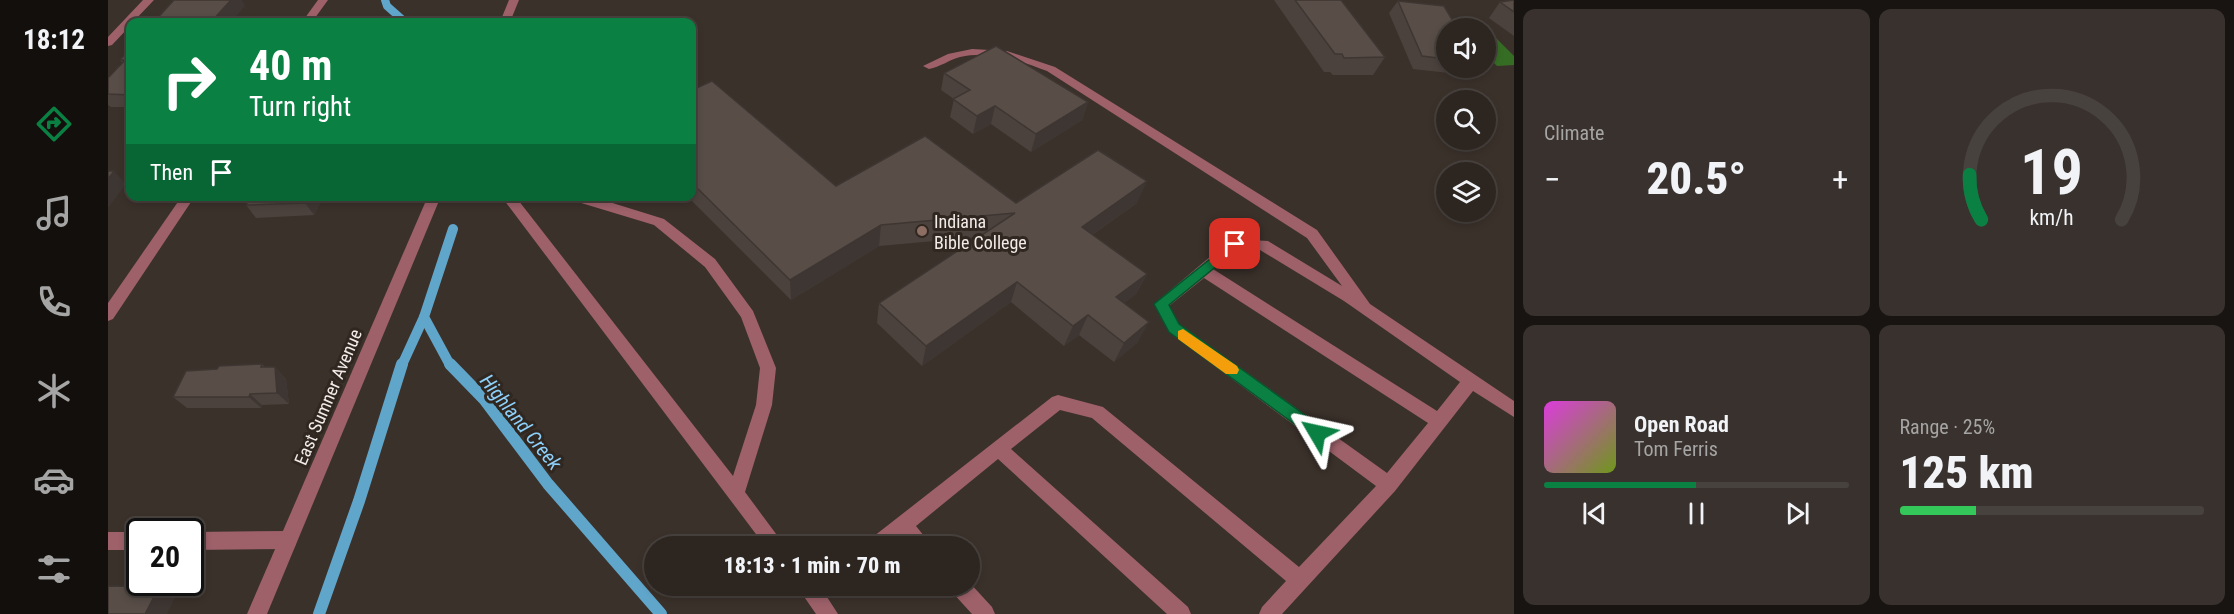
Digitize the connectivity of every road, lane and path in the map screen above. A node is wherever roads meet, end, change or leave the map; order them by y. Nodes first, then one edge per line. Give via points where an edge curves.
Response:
1 (149, 0) edge
2 (323, 0) edge
3 (514, 0) edge
4 (132, 18) edge
5 (310, 18) edge
6 (507, 18) edge
7 (126, 24) edge
8 (108, 43) edge
9 (929, 66) dead end
10 (186, 201) edge
11 (433, 201) edge
12 (511, 201) edge
13 (590, 201) edge
14 (1203, 270) junction
15 (1371, 313) junction
16 (108, 315) edge
17 (1470, 382) junction
18 (1514, 410) edge
19 (1439, 421) junction
20 (999, 449) junction
21 (1389, 485) junction
22 (736, 494) junction
23 (903, 525) junction
24 (768, 536) edge
25 (889, 536) edge
26 (913, 536) edge
27 (288, 540) junction
28 (108, 541) edge
29 (126, 541) edge
30 (204, 541) edge
31 (1300, 581) junction
32 (819, 596) edge
33 (969, 596) edge
34 (257, 614) edge
35 (828, 614) edge
36 (985, 614) edge
37 (1181, 614) edge
38 (1269, 614) edge

1 - 4 street
2 - 5 street
3 - 6 street
7 - 8 street
9 - 15 street via 960,53 989,52 1021,56 1051,69 1312,234
10 - 16 street
11 - 27 street, East Sumner Avenue
12 - 22 street
13 - 22 street via 659,222 710,263 748,315 768,368 764,405
14 - 15 street via 1235,244 1263,245
14 - 19 street
14 - 21 street via 1161,304 1174,328
15 - 17 street
17 - 18 street
17 - 19 street
19 - 21 street
20 - 23 street
20 - 31 street via 1058,402 1097,412
20 - 37 street
21 - 31 street
22 - 24 street
23 - 25 street
23 - 26 street
27 - 30 street
27 - 34 street, East Sumner Avenue
28 - 29 street
31 - 38 street
32 - 35 street
33 - 36 street

